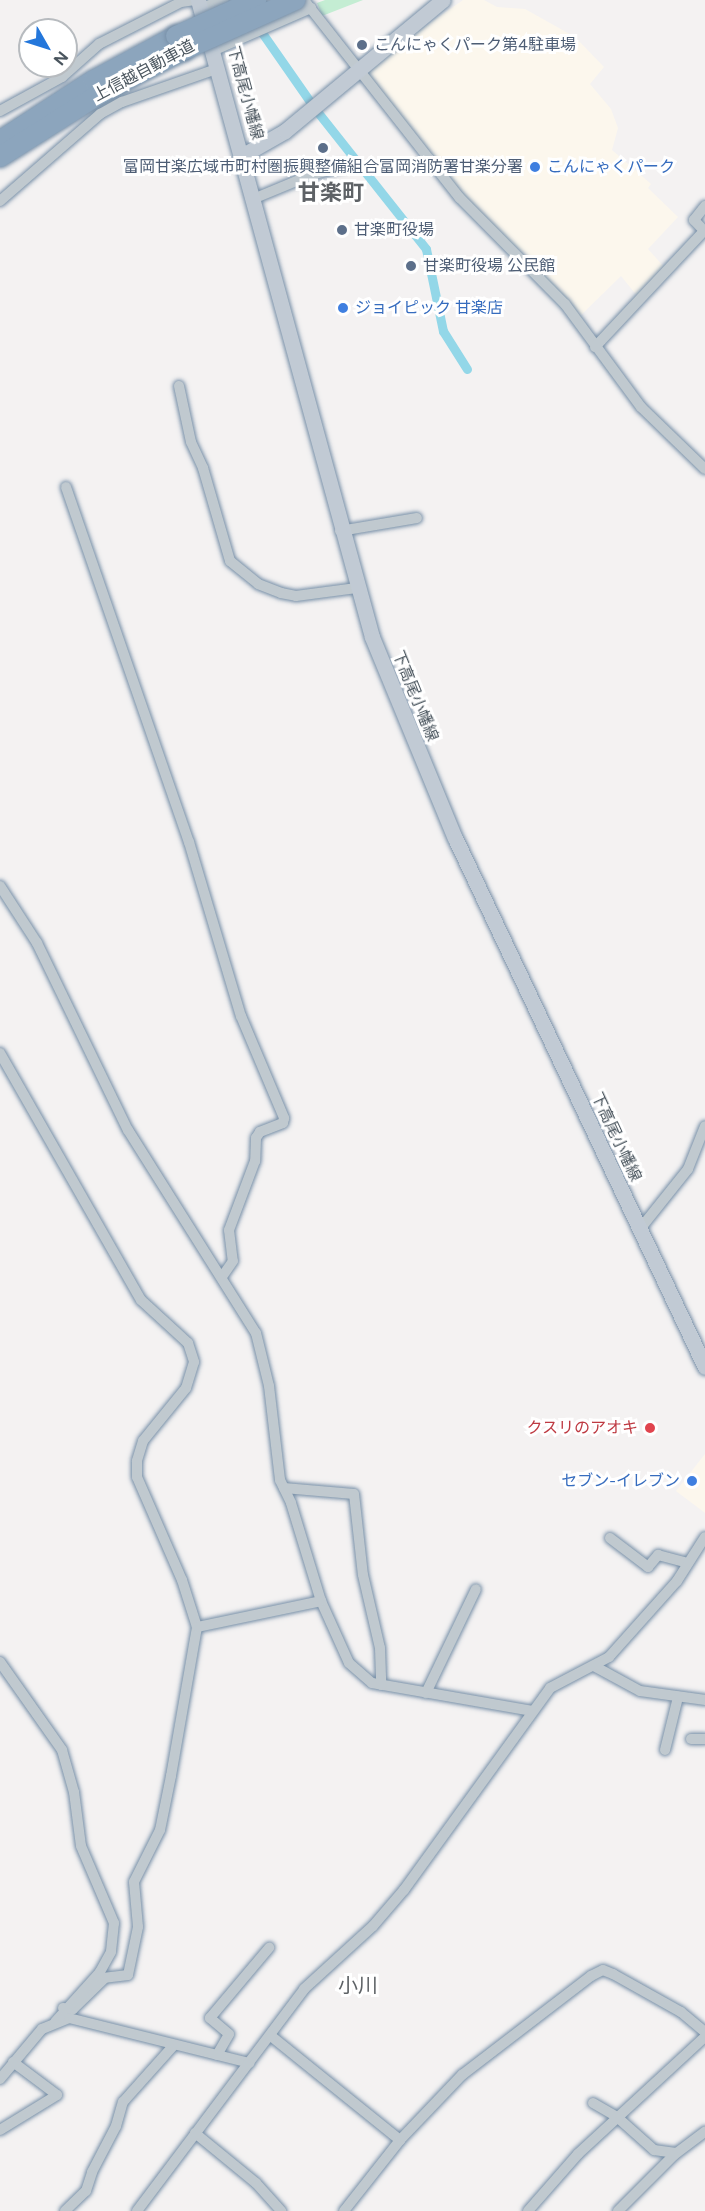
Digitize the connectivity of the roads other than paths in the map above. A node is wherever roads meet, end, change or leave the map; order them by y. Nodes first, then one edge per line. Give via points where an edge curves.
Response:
1 (224, 0) edge
2 (256, 0) edge
3 (443, 0) edge
4 (198, 3) edge
5 (303, 3) edge
6 (180, 43) junction
7 (215, 50) junction
8 (219, 68) junction
9 (358, 70) junction
10 (0, 111) edge
11 (0, 141) edge
12 (243, 155) junction
13 (0, 157) edge
14 (353, 164) dead end
15 (253, 199) junction
16 (0, 201) edge
17 (705, 206) edge
18 (705, 231) edge
19 (595, 347) junction
20 (179, 386) dead end
21 (705, 469) edge
22 (66, 487) dead end
23 (417, 518) dead end
24 (340, 531) junction
25 (356, 588) junction
26 (0, 886) edge
27 (0, 1053) edge
28 (705, 1126) edge
29 (640, 1229) junction
30 (222, 1277) junction
31 (705, 1367) edge
32 (284, 1488) junction
33 (705, 1537) edge
34 (610, 1538) dead end
35 (688, 1563) junction
36 (476, 1589) dead end
37 (321, 1601) junction
38 (197, 1627) junction
39 (0, 1662) edge
40 (594, 1666) junction
41 (381, 1684) junction
42 (426, 1693) junction
43 (678, 1697) junction
44 (705, 1700) edge
45 (533, 1711) junction
46 (691, 1739) dead end
47 (705, 1739) edge
48 (665, 1750) dead end
49 (269, 1948) dead end
50 (63, 2008) junction
51 (55, 2022) junction
52 (705, 2032) edge
53 (271, 2036) junction
54 (705, 2037) edge
55 (174, 2045) junction
56 (217, 2055) junction
57 (13, 2062) junction
58 (249, 2063) junction
59 (0, 2079) edge
60 (593, 2103) dead end
61 (617, 2117) junction
62 (0, 2130) edge
63 (705, 2132) edge
64 (195, 2133) junction
65 (400, 2140) junction
66 (676, 2153) junction
67 (65, 2211) edge
68 (137, 2211) edge
69 (281, 2211) edge
70 (344, 2211) edge
71 (528, 2211) edge
72 (618, 2211) edge

1 - 4 street
2 - 6 highway, 上信越自動車道, bridge
3 - 9 main road
4 - 7 main road, 下高尾小幡線
4 - 10 street via 181,2 99,44 62,77
5 - 6 highway, 上信越自動車道, bridge
5 - 7 street
5 - 9 street
6 - 11 highway, 上信越自動車道 via 94,80
6 - 13 highway, 上信越自動車道
7 - 8 main road, 下高尾小幡線
8 - 12 main road, 下高尾小幡線
8 - 16 street via 122,102 100,114
9 - 12 main road via 285,131
9 - 19 street via 460,198 565,304
12 - 15 main road, 下高尾小幡線
14 - 15 street via 311,175
15 - 24 main road, 下高尾小幡線
17 - 18 street via 694,220
18 - 19 street
19 - 21 street via 641,407
20 - 25 street via 191,442 203,468 230,561 258,585 281,593 296,596
22 - 30 street via 189,842 241,1016 284,1118 283,1123 260,1132 256,1138 255,1161 229,1230 233,1261
23 - 24 street
24 - 25 main road, 下高尾小幡線
25 - 29 main road, 下高尾小幡線 via 390,684 454,838
26 - 30 street via 37,943 128,1130
27 - 38 street via 141,1300 193,1349 193,1373 186,1388 143,1441 137,1477 182,1580
28 - 29 street via 688,1169
29 - 31 main road, 下高尾小幡線
30 - 32 street via 256,1333 264,1356 274,1446
32 - 37 street
32 - 41 street via 354,1494 363,1575 380,1648
33 - 35 street
34 - 35 street via 648,1567 658,1555
35 - 40 street via 631,1634 609,1657
36 - 42 street
37 - 38 street
37 - 41 street via 349,1663 372,1683
38 - 50 street via 160,1830 134,1881 138,1927 128,1976 105,1978 73,2009
39 - 50 street via 62,1750 74,1792 81,1846 114,1923 111,1952 100,1972
40 - 43 street via 640,1691
40 - 45 street via 550,1688
41 - 42 street
42 - 45 street
43 - 44 street
43 - 48 street
45 - 53 street via 404,1890 357,1942 304,1989
46 - 47 street
49 - 56 street via 210,2018 229,2034
50 - 51 street
51 - 55 street via 81,2019
51 - 57 street via 42,2029
52 - 65 street via 681,2012 603,1970 476,2061
53 - 58 street
53 - 65 street
54 - 61 street
55 - 56 street
55 - 67 street via 123,2102 86,2191
56 - 58 street
57 - 59 street
57 - 62 street via 57,2095
58 - 64 street
60 - 61 street
61 - 66 street via 654,2150
61 - 71 street
63 - 66 street
64 - 68 street
64 - 69 street via 256,2183
65 - 70 street
66 - 72 street

